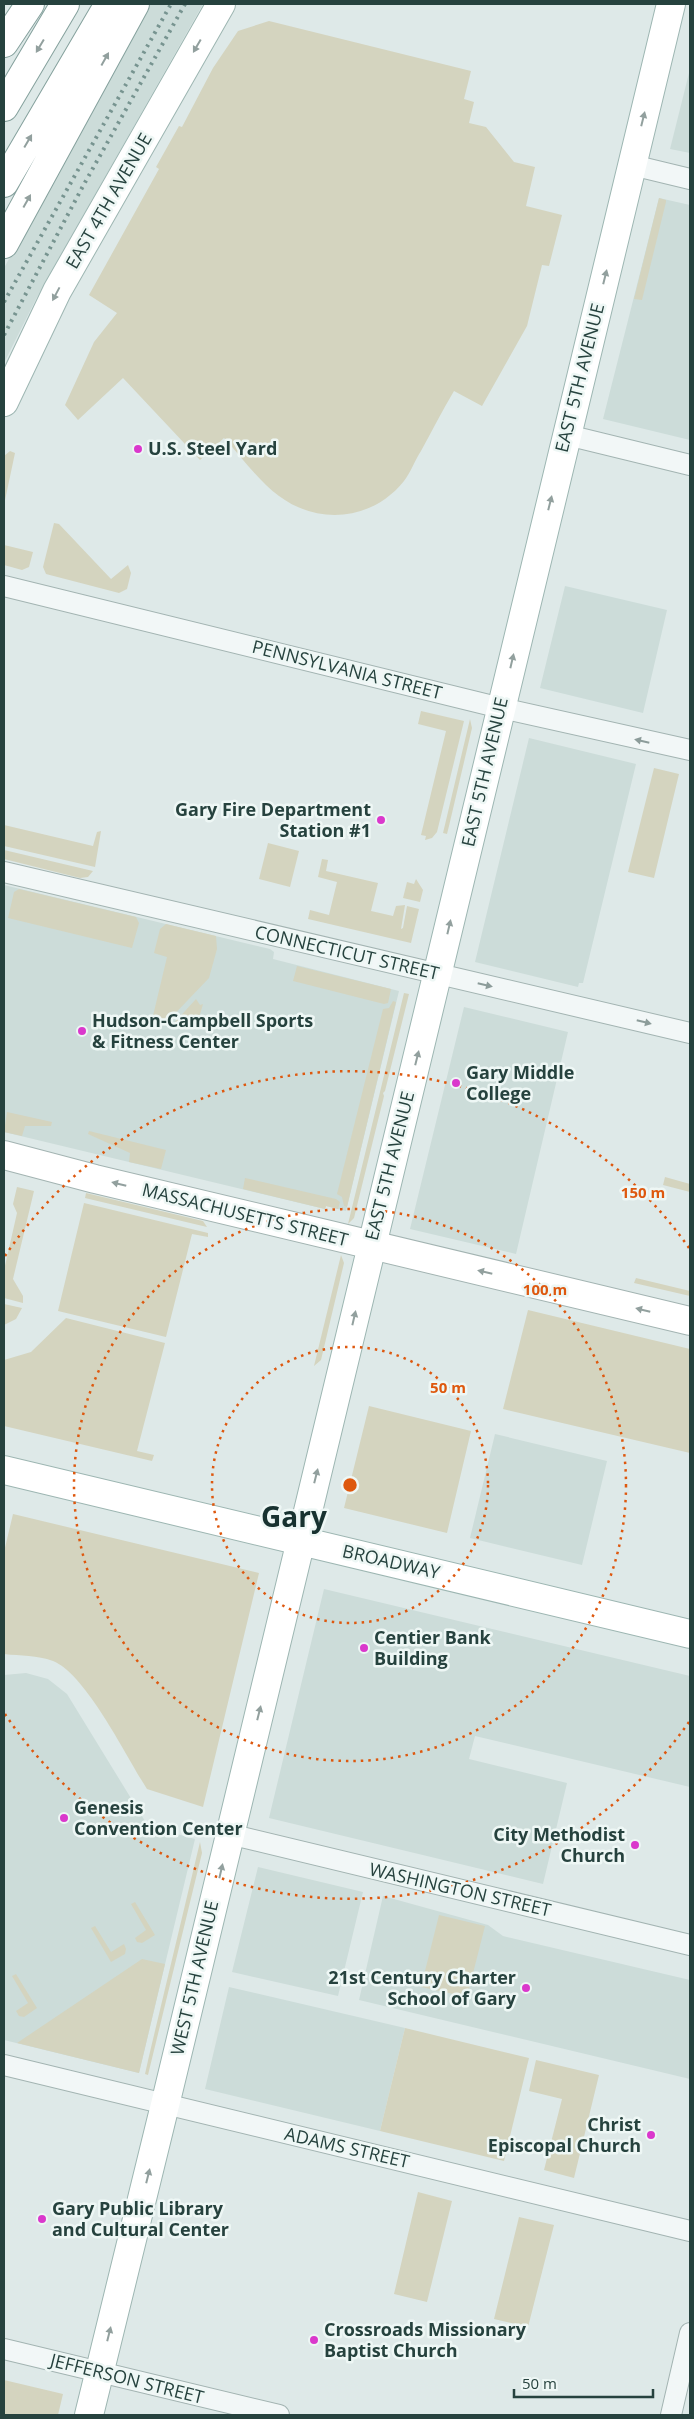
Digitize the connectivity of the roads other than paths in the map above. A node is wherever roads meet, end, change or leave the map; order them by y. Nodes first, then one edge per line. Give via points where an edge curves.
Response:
1 (30, 4) edge
2 (65, 4) edge
3 (109, 4) edge
4 (135, 4) edge
5 (221, 4) edge
6 (671, 4) edge
7 (4, 43) edge
8 (4, 107) edge
9 (632, 165) junction
10 (690, 179) edge
11 (4, 183) edge
12 (4, 244) edge
13 (4, 402) edge
14 (567, 435) junction
15 (690, 466) edge
16 (4, 586) edge
17 (501, 708) junction
18 (690, 750) edge
19 (4, 872) edge
20 (438, 974) junction
21 (690, 1033) edge
22 (4, 1154) edge
23 (371, 1245) junction
24 (690, 1322) edge
25 (4, 1470) edge
26 (300, 1540) junction
27 (690, 1634) edge
28 (229, 1834) junction
29 (690, 1945) edge
30 (4, 2065) edge
31 (165, 2105) junction
32 (690, 2231) edge
33 (690, 2332) edge
34 (4, 2349) edge
35 (99, 2372) junction
36 (89, 2415) edge
37 (279, 2415) edge
38 (671, 2415) edge

1 - 7 main road
2 -> 8 main road
11 -> 3 main road
12 -> 4 main road
5 -> 13 main road, EAST 4TH AVENUE via 57,291
9 -> 6 main road, EAST 5TH AVENUE
9 - 10 street
14 -> 9 main road, EAST 5TH AVENUE
14 - 15 street
17 -> 14 main road, EAST 5TH AVENUE
16 - 17 street, PENNSYLVANIA STREET
18 -> 17 street, PENNSYLVANIA STREET
20 -> 17 main road, EAST 5TH AVENUE
19 - 20 street, CONNECTICUT STREET
20 -> 21 street, CONNECTICUT STREET
23 -> 20 main road, EAST 5TH AVENUE
23 -> 22 main road, MASSACHUSETTS STREET
24 -> 23 main road, MASSACHUSETTS STREET
26 -> 23 main road, EAST 5TH AVENUE
25 - 26 main road, BROADWAY
26 - 27 main road, BROADWAY
28 -> 26 main road, WEST 5TH AVENUE
28 - 29 street, WASHINGTON STREET
31 -> 28 main road, WEST 5TH AVENUE
30 - 31 street, ADAMS STREET
31 - 32 street, ADAMS STREET
35 -> 31 main road, WEST 5TH AVENUE
33 - 38 street
34 - 35 street, JEFFERSON STREET
35 - 36 main road, WEST 5TH AVENUE
35 - 37 street, JEFFERSON STREET

